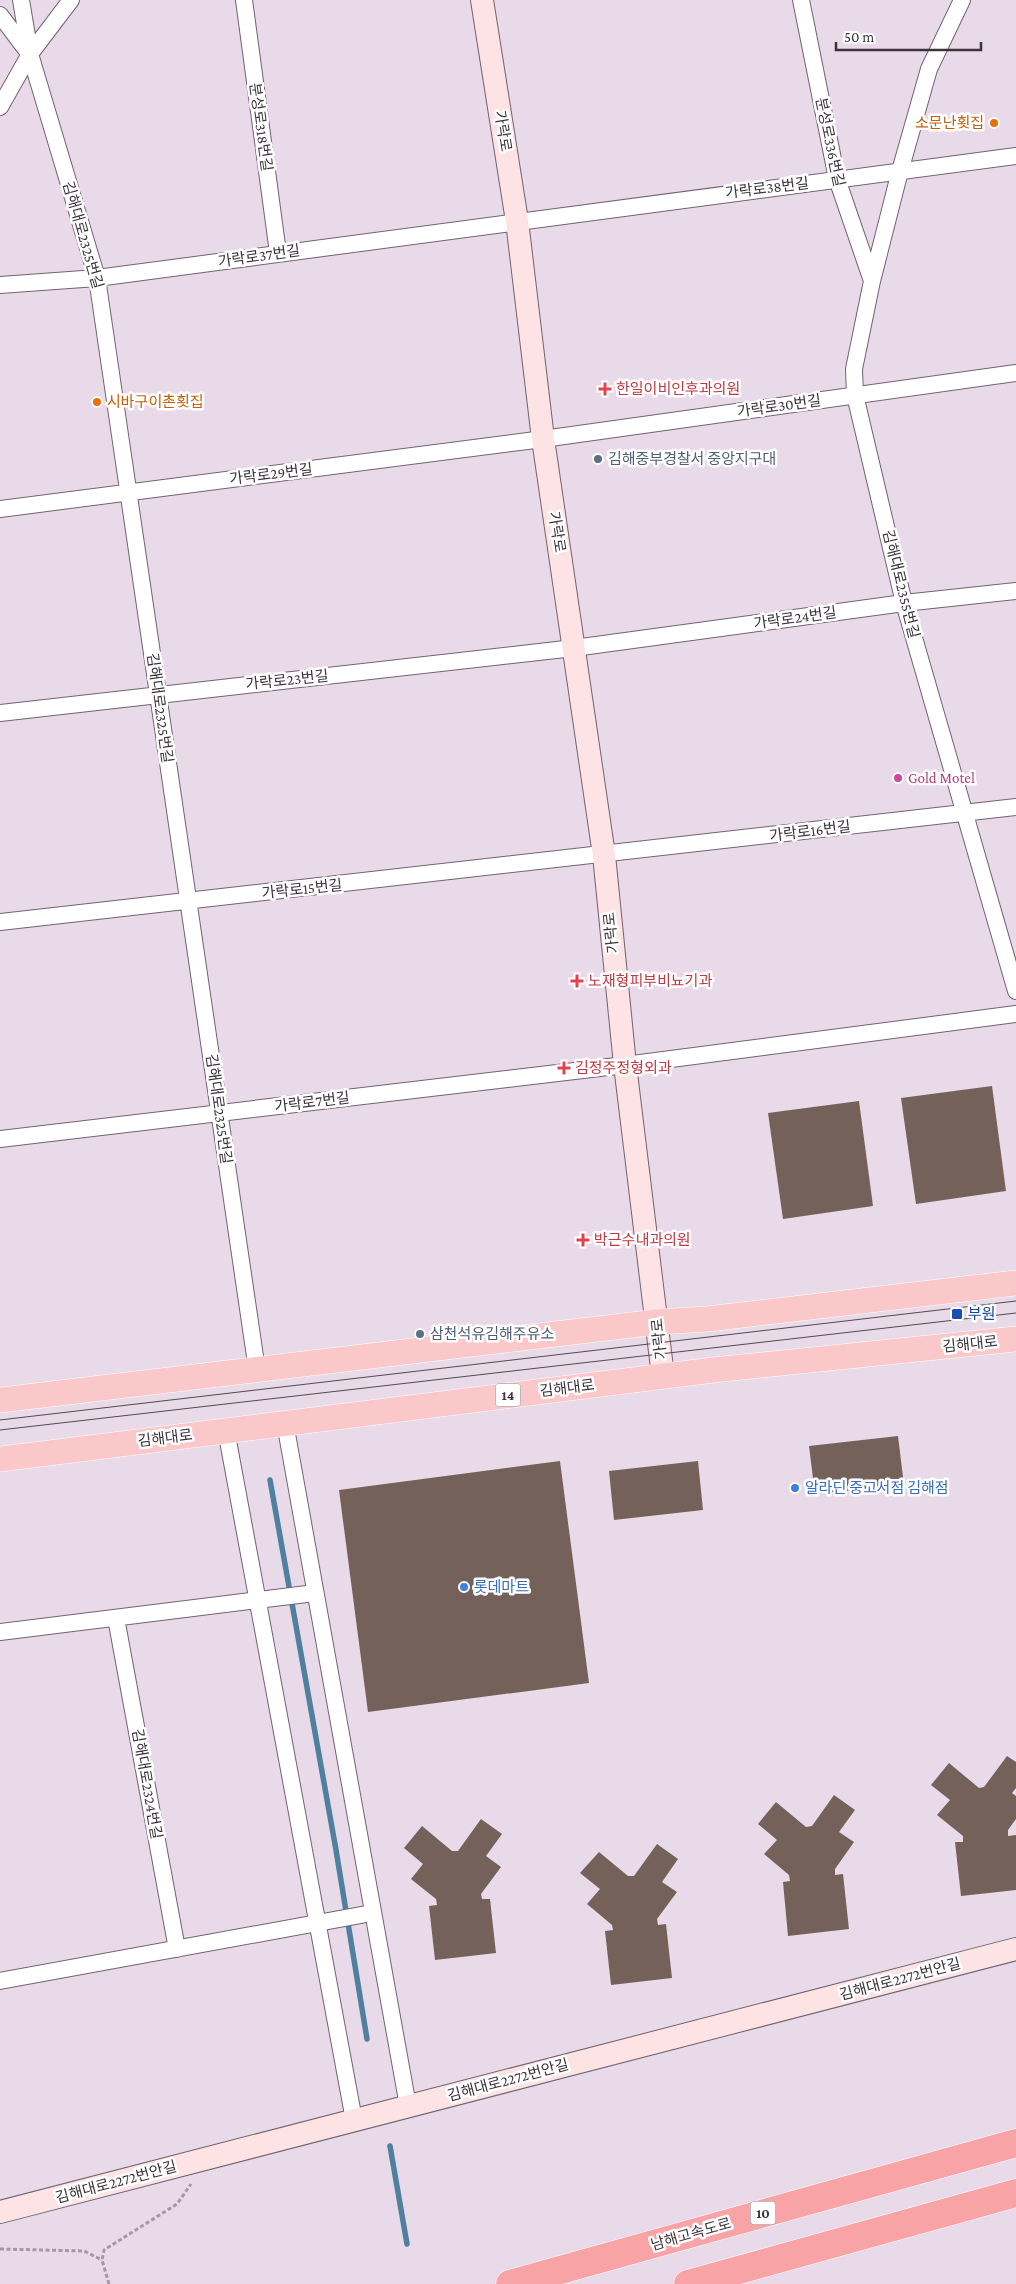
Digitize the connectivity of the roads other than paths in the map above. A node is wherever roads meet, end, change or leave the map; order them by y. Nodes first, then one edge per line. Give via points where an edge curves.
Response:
1 (21, 0) edge
2 (71, 0) edge
3 (244, 0) edge
4 (482, 0) edge
5 (801, 0) edge
6 (962, 0) edge
7 (0, 15) edge
8 (30, 54) junction
9 (0, 106) edge
10 (1016, 156) edge
11 (900, 171) junction
12 (836, 179) junction
13 (517, 221) junction
14 (278, 253) junction
15 (97, 278) junction
16 (872, 282) junction
17 (0, 285) edge
18 (1016, 373) edge
19 (855, 395) junction
20 (542, 439) junction
21 (129, 493) junction
22 (0, 508) edge
23 (1016, 591) edge
24 (904, 603) junction
25 (574, 648) junction
26 (158, 694) junction
27 (0, 713) edge
28 (1016, 807) edge
29 (966, 813) junction
30 (604, 856) junction
31 (188, 902) junction
32 (0, 922) edge
33 (1016, 991) edge
34 (1016, 1014) edge
35 (625, 1065) junction
36 (219, 1113) junction
37 (0, 1139) edge
38 (1016, 1283) edge
39 (657, 1322) junction
40 (1016, 1339) edge
41 (257, 1370) junction
42 (663, 1376) junction
43 (0, 1400) edge
44 (286, 1423) junction
45 (226, 1430) junction
46 (0, 1459) edge
47 (308, 1594) junction
48 (258, 1601) junction
49 (116, 1618) junction
50 (0, 1632) edge
51 (372, 1913) junction
52 (318, 1924) junction
53 (1016, 1948) edge
54 (177, 1949) junction
55 (0, 1981) edge
56 (408, 2106) junction
57 (354, 2120) junction
58 (1016, 2143) edge
59 (1016, 2193) edge
60 (0, 2212) edge
61 (510, 2284) edge
62 (688, 2284) edge

1 - 8 street
2 - 8 street
3 - 14 street, 분성로318번길
4 - 13 street, 가락로
5 - 12 street, 분성로336번길
6 - 11 street, 김해대로2355번길 via 929,69
7 - 8 street
8 - 9 street
8 - 15 street, 김해대로2325번길
10 - 11 street, 가락로38번길
11 - 12 street, 가락로38번길
11 - 16 street, 김해대로2355번길
12 - 13 street, 가락로38번길
12 - 16 street, 분성로336번길
13 - 14 street, 가락로37번길
13 - 20 street, 가락로
14 - 15 street, 가락로37번길
15 - 17 street, 가락로37번길
15 - 21 street, 김해대로2325번길
16 - 19 street, 김해대로2355번길 via 854,369
18 - 19 street, 가락로30번길
19 - 20 street, 가락로30번길
19 - 24 street, 김해대로2355번길
20 - 21 street, 가락로29번길
20 - 25 street, 가락로
21 - 22 street, 가락로29번길
21 - 26 street, 김해대로2325번길
23 - 24 street, 가락로24번길
24 - 25 street, 가락로24번길
24 - 29 street, 김해대로2355번길
25 - 26 street, 가락로23번길
25 - 30 street, 가락로
26 - 27 street, 가락로23번길
26 - 31 street, 김해대로2325번길
28 - 29 street, 가락로16번길
29 - 30 street, 가락로16번길
29 - 33 street, 김해대로2355번길
30 - 31 street, 가락로15번길
30 - 35 street, 가락로
31 - 32 street, 가락로15번길
31 - 36 street, 김해대로2325번길
34 - 35 street
35 - 36 street, 가락로7번길
35 - 39 street, 가락로
36 - 37 street, 가락로7번길
36 - 41 street, 김해대로2325번길
38 - 39 main road via 708,1319
39 - 41 main road
39 - 42 street, 가락로
40 - 42 main road, 김해대로 / 14
41 - 43 main road
42 - 44 main road, 김해대로 / 14
44 - 45 main road, 김해대로 / 14
44 - 47 street
45 - 46 main road, 김해대로 / 14
45 - 48 street
47 - 48 street
47 - 51 street
48 - 49 street
48 - 52 street
49 - 50 street
49 - 54 street, 김해대로2324번길
51 - 52 street
51 - 56 street
52 - 54 street
52 - 57 street
53 - 56 street, 김해대로2272번안길
54 - 55 street
56 - 57 street, 김해대로2272번안길
57 - 60 street, 김해대로2272번안길
58 - 61 highway, 남해고속도로 / 10
59 - 62 highway

